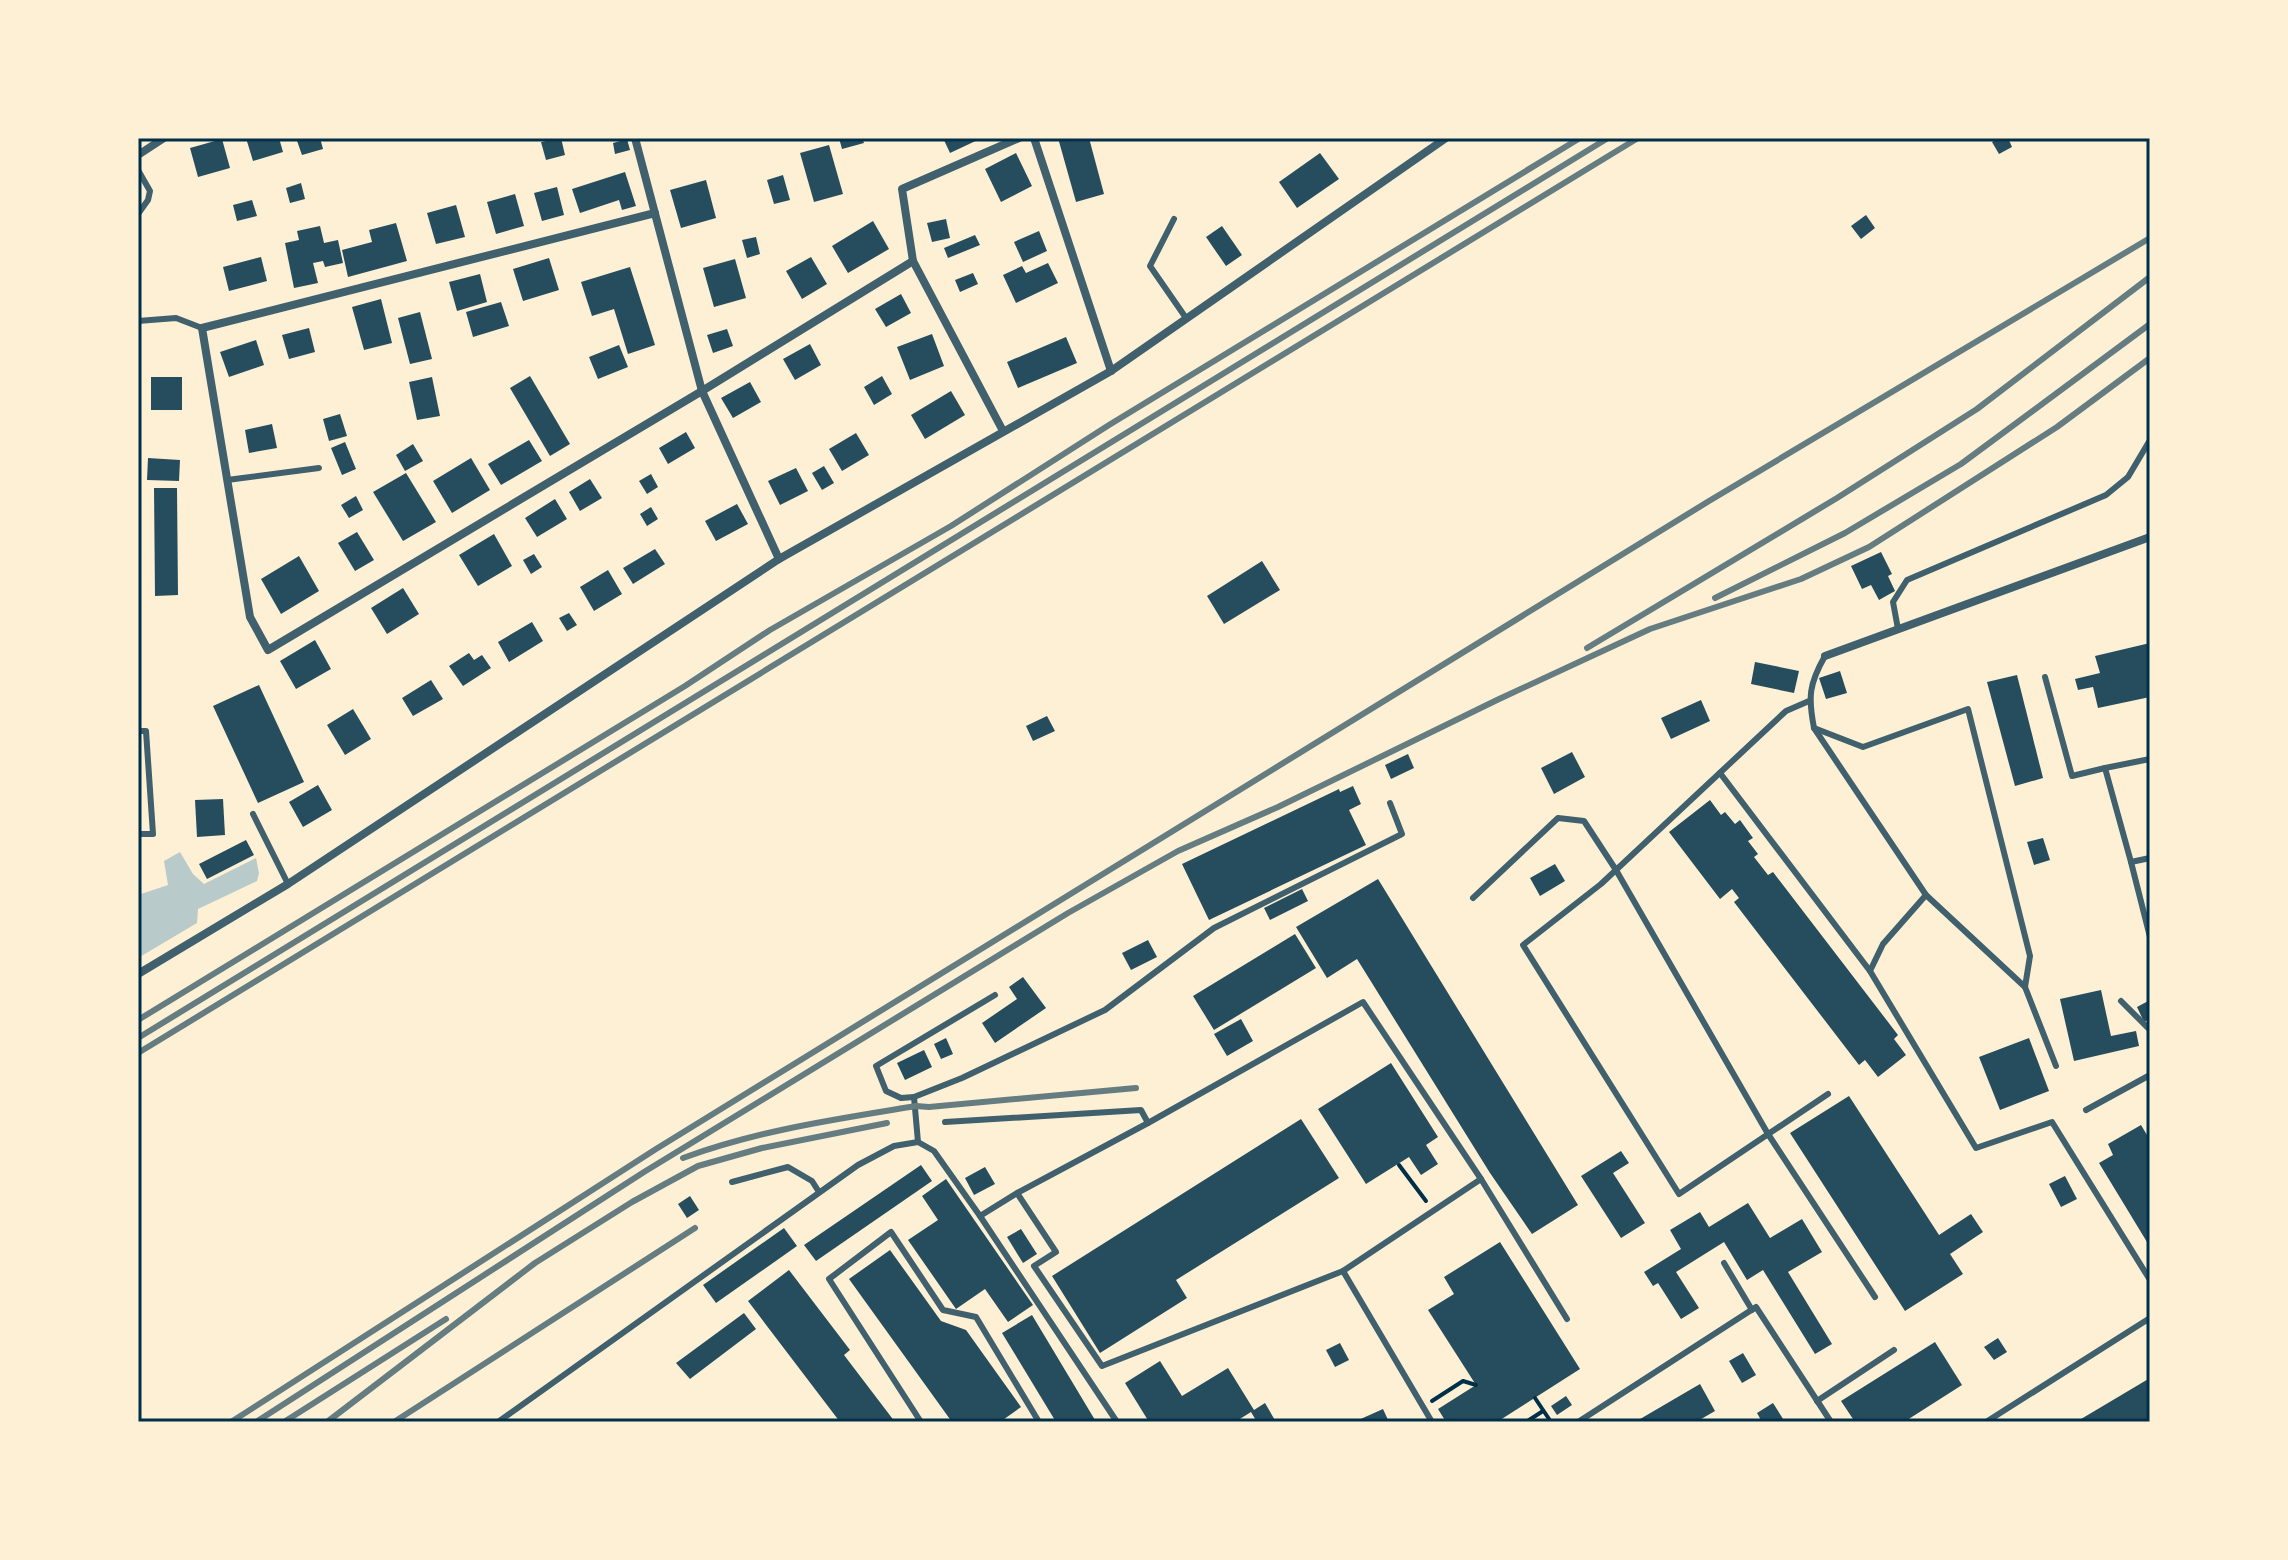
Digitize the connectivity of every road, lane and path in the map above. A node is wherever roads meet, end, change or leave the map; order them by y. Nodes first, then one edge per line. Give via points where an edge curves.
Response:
1 (164, 138) edge
2 (635, 138) edge
3 (1019, 138) edge
4 (1034, 138) edge
5 (1446, 138) edge
6 (138, 155) edge
7 (138, 170) edge
8 (655, 213) junction
9 (138, 214) edge
10 (1174, 219) dead end
11 (913, 261) junction
12 (1186, 318) junction
13 (138, 321) edge
14 (202, 328) junction
15 (1111, 371) junction
16 (702, 391) junction
17 (1003, 431) junction
18 (2150, 440) edge
19 (319, 468) dead end
20 (227, 480) junction
21 (2150, 537) edge
22 (779, 559) junction
23 (1898, 629) junction
24 (1825, 656) joint
25 (2045, 677) dead end
26 (1809, 701) junction
27 (1814, 728) junction
28 (138, 731) edge
29 (2150, 759) edge
30 (2105, 768) junction
31 (1720, 773) junction
32 (1390, 803) dead end
33 (253, 814) dead end
34 (138, 834) edge
35 (2150, 858) edge
36 (2131, 862) junction
37 (1616, 870) junction
38 (288, 884) junction
39 (1926, 895) junction
40 (1473, 898) dead end
41 (2150, 937) edge
42 (1870, 971) junction
43 (138, 974) edge
44 (2025, 987) junction
45 (995, 995) dead end
46 (2121, 1001) dead end
47 (2150, 1030) edge
48 (2056, 1066) dead end
49 (2150, 1075) edge
50 (1828, 1094) dead end
51 (914, 1097) junction
52 (2086, 1110) dead end
53 (945, 1122) dead end
54 (1148, 1123) junction
55 (1768, 1134) junction
56 (918, 1142) junction
57 (1399, 1165) dead end
58 (1481, 1179) junction
59 (732, 1182) dead end
60 (819, 1192) junction
61 (1017, 1193) junction
62 (1434, 1212) junction
63 (980, 1216) junction
64 (1724, 1263) dead end
65 (1343, 1271) junction
66 (2150, 1280) edge
67 (1875, 1297) dead end
68 (1752, 1310) junction
69 (2150, 1318) edge
70 (1567, 1319) dead end
71 (1894, 1350) dead end
72 (1476, 1385) dead end
73 (1535, 1398) dead end
74 (1817, 1401) junction
75 (1424, 1406) junction
76 (1543, 1411) junction
77 (1827, 1421) edge
78 (498, 1422) edge
79 (921, 1422) edge
80 (1039, 1422) edge
81 (1117, 1422) edge
82 (1432, 1422) edge
83 (1526, 1422) edge
84 (1551, 1422) edge
85 (1578, 1422) edge
86 (1986, 1422) edge

1 - 6 street
2 - 8 street
3 - 11 street via 902,189
4 - 15 street
5 - 12 street
7 - 9 lane via 150,191
8 - 14 street
8 - 16 street
10 - 12 lane via 1150,266
11 - 16 street
11 - 17 street
12 - 15 street
13 - 14 lane via 176,318
14 - 20 street
15 - 17 street
16 - 20 street via 268,650 250,617
16 - 22 street
17 - 22 street
18 - 23 lane via 2128,477 2106,495 1907,580 1893,602
19 - 20 lane
21 - 23 street
22 - 38 street
23 - 24 street
24 - 26 lane via 1812,678
25 - 30 lane via 2072,776
26 - 27 lane
26 - 31 lane via 1786,711
27 - 39 lane
27 - 44 lane via 1863,747 1968,709 2030,956
28 - 34 lane via 146,731 153,834
29 - 30 lane
30 - 36 lane
31 - 37 lane
31 - 42 lane
32 - 51 lane via 1402,834 1214,928 1105,1010
33 - 38 lane
35 - 36 lane
36 - 41 lane
37 - 40 lane via 1584,821 1558,818
37 - 55 lane
37 - 55 lane via 1523,945 1679,1194
38 - 43 street
39 - 42 lane via 1883,944
39 - 44 lane
42 - 66 lane via 1976,1148 2052,1122
44 - 48 lane
45 - 51 lane via 876,1066 886,1091
46 - 47 lane
49 - 52 lane
50 - 55 lane
51 - 56 lane
53 - 54 lane via 1141,1110
54 - 58 lane via 1363,1002
54 - 61 lane
55 - 67 lane
56 - 60 lane via 882,1152
56 - 63 lane via 934,1151
57 - 62 path
58 - 62 lane
58 - 70 lane
59 - 60 lane via 788,1167 812,1181
60 - 78 lane
61 - 63 lane
61 - 65 lane via 1056,1252 1034,1266 1102,1366
62 - 65 lane
63 - 81 lane
64 - 68 lane
65 - 75 lane
68 - 74 lane via 1756,1307
68 - 85 lane
69 - 86 lane
71 - 74 lane
72 - 75 path via 1463,1381
73 - 76 path
74 - 77 lane
75 - 82 lane
76 - 83 path
76 - 84 path
79 - 80 lane via 829,1279 891,1232 943,1310 976,1317

